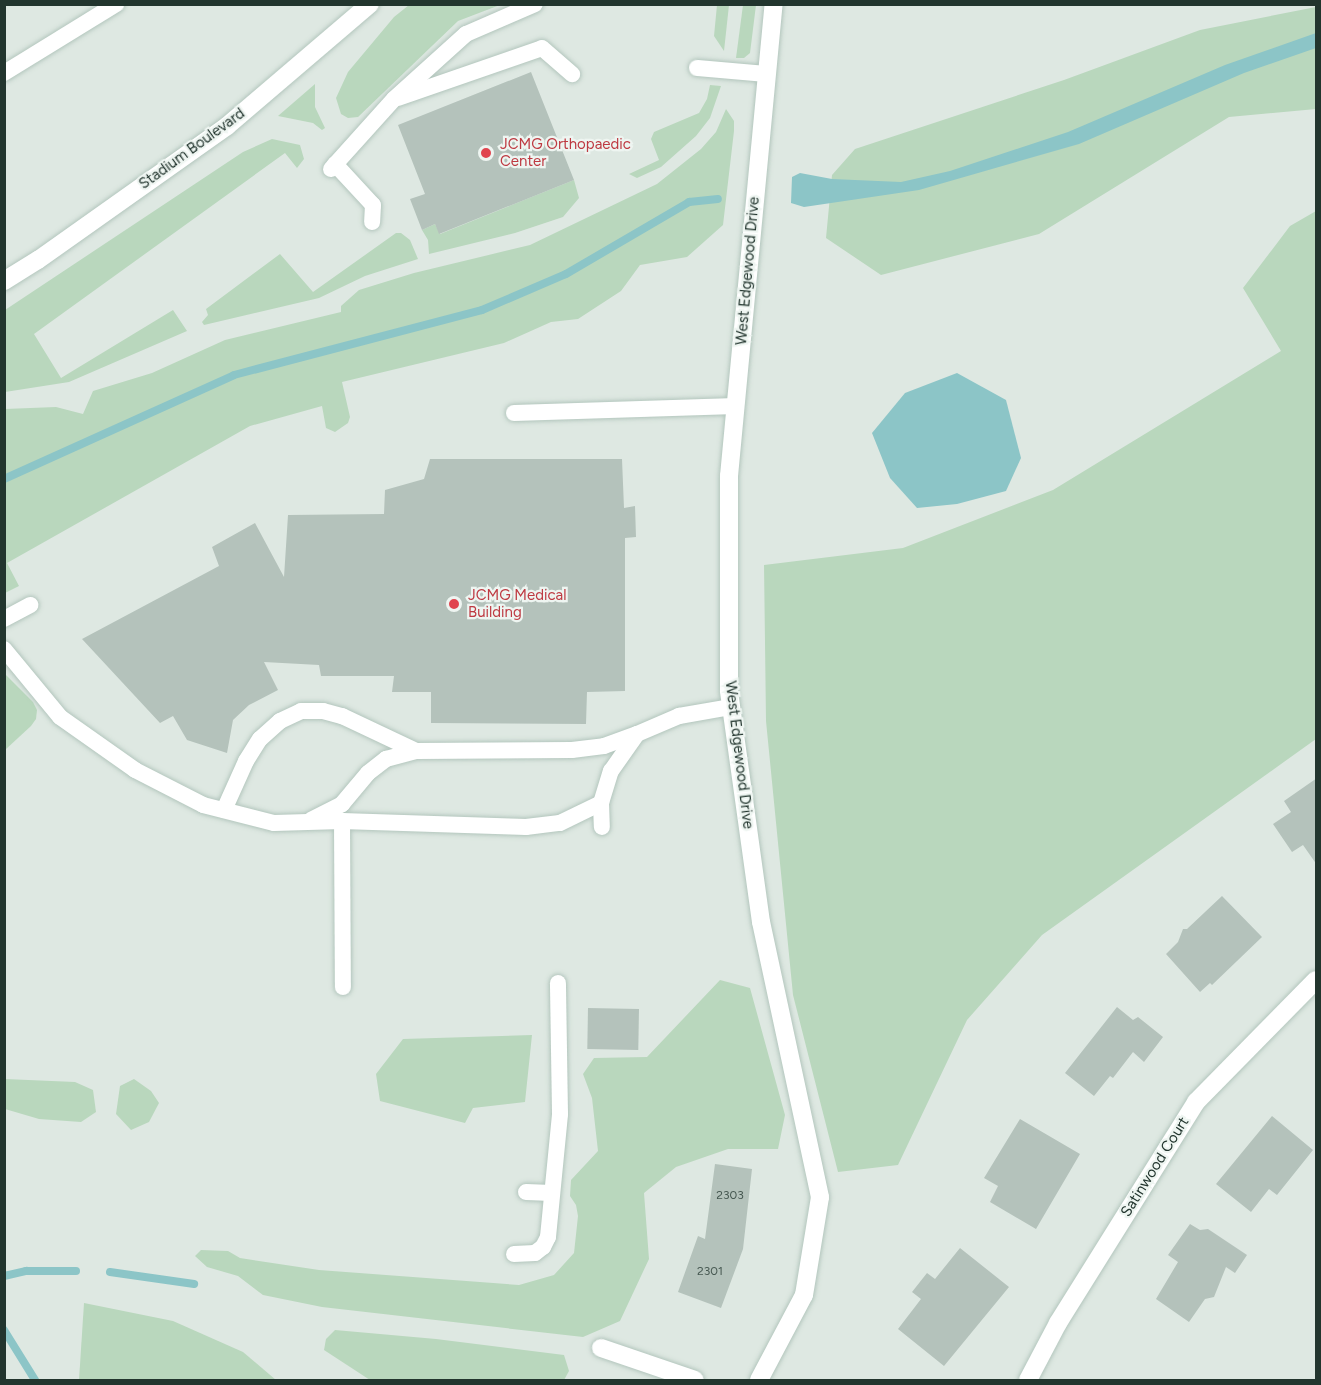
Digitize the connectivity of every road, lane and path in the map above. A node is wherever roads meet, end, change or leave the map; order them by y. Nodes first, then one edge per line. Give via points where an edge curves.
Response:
1 (116, 4) edge
2 (370, 4) edge
3 (535, 4) edge
4 (774, 4) edge
5 (697, 68) dead end
6 (4, 73) edge
7 (572, 74) dead end
8 (767, 74) junction
9 (394, 99) junction
10 (372, 222) dead end
11 (4, 280) edge
12 (736, 406) junction
13 (514, 414) dead end
14 (30, 604) dead end
15 (4, 619) edge
16 (4, 649) edge
17 (731, 707) junction
18 (637, 734) junction
19 (416, 752) junction
20 (601, 803) junction
21 (224, 810) junction
22 (342, 821) junction
23 (305, 823) junction
24 (602, 827) dead end
25 (1317, 980) edge
26 (558, 983) dead end
27 (343, 987) dead end
28 (526, 1191) dead end
29 (552, 1193) junction
30 (514, 1254) dead end
31 (601, 1348) dead end
32 (694, 1380) edge
33 (759, 1380) edge
34 (1028, 1380) edge

1 - 6 lane
2 - 11 street, Stadium Boulevard via 227,126
3 - 9 lane via 466,34
4 - 8 street, West Edgewood Drive
5 - 8 lane
7 - 9 lane via 542,48
8 - 12 street, West Edgewood Drive
9 - 10 lane via 333,166 373,205
12 - 13 lane
12 - 17 street, West Edgewood Drive via 729,476
14 - 15 lane
16 - 21 lane via 60,717 135,770 203,804
17 - 18 lane via 679,716
17 - 33 street, West Edgewood Drive via 761,922 820,1197 804,1296
18 - 19 lane via 604,746 572,750
18 - 20 lane via 611,771
19 - 21 lane via 342,716 301,711 280,721 260,739
19 - 23 lane via 386,759 368,773 342,804
20 - 22 lane via 560,823 526,827
20 - 24 lane
21 - 23 lane via 274,824
22 - 23 lane
22 - 27 lane
25 - 34 street, Satinwood Court via 1196,1102 1058,1323
26 - 29 lane via 560,1114
28 - 29 lane
29 - 30 lane via 548,1237 543,1247 535,1253
31 - 32 street

